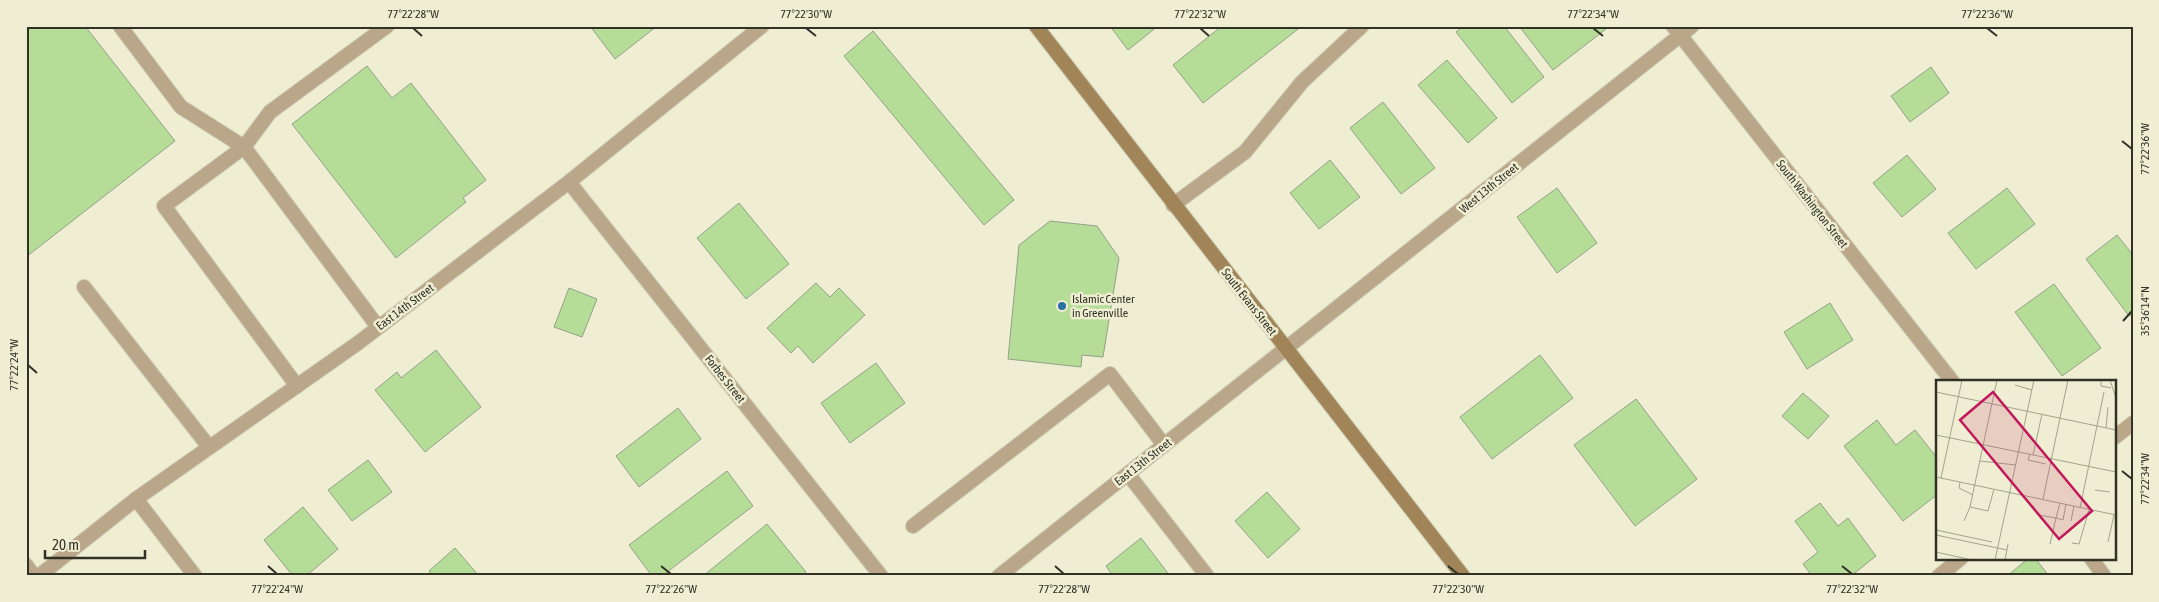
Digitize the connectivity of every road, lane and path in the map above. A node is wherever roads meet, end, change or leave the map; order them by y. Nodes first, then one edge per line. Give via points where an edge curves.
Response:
1 (120, 26) edge
2 (387, 26) edge
3 (762, 26) edge
4 (1036, 26) edge
5 (1362, 26) edge
6 (1692, 26) edge
7 (1677, 31) edge
8 (244, 146) junction
9 (569, 182) junction
10 (1173, 205) junction
11 (84, 287) dead end
12 (378, 328) junction
13 (1286, 349) junction
14 (1951, 380) edge
15 (297, 386) junction
16 (2133, 423) edge
17 (2116, 436) edge
18 (1164, 445) junction
19 (209, 447) junction
20 (1128, 474) junction
21 (136, 499) junction
22 (913, 526) dead end
23 (1959, 560) edge
24 (2092, 560) edge
25 (26, 565) edge
26 (34, 576) edge
27 (39, 576) edge
28 (195, 576) edge
29 (880, 576) edge
30 (999, 576) edge
31 (1207, 576) edge
32 (1463, 576) edge
33 (1939, 576) edge
34 (2104, 576) edge

1 - 8 street via 181,107
2 - 8 street via 270,112
3 - 9 street, East 14th Street
4 - 10 main road, South Evans Street
5 - 10 street via 1302,82 1245,152
6 - 7 street, West 13th Street
7 - 13 street, West 13th Street
7 - 14 street, South Washington Street
8 - 12 street
8 - 15 street via 164,206
9 - 12 street, East 14th Street
9 - 29 street, Forbes Street
10 - 13 main road, South Evans Street
11 - 19 street
12 - 15 street, East 14th Street
13 - 18 street, East 13th Street
13 - 32 main road, South Evans Street
15 - 19 street, East 14th Street
16 - 17 street
18 - 20 street, East 13th Street
18 - 22 street via 1110,374
19 - 21 street, East 14th Street
20 - 30 street, East 13th Street
20 - 31 street
21 - 27 street, East 14th Street
21 - 28 street
23 - 33 street
24 - 34 street
25 - 26 street

